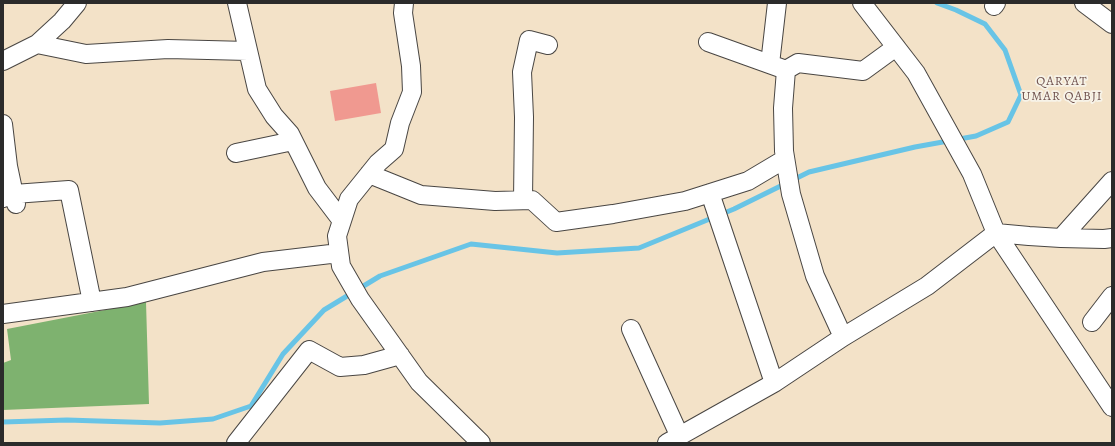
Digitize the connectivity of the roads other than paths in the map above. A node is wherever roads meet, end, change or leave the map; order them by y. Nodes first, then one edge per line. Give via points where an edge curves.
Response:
1 (77, 3) edge
2 (236, 3) edge
3 (404, 3) edge
4 (777, 3) edge
5 (862, 3) edge
6 (1084, 3) edge
7 (1112, 24) edge
8 (708, 42) dead end
9 (37, 44) junction
10 (548, 45) dead end
11 (896, 47) junction
12 (248, 52) junction
13 (3, 61) edge
14 (778, 67) junction
15 (3, 124) edge
16 (293, 141) junction
17 (236, 153) dead end
18 (785, 159) junction
19 (369, 174) junction
20 (1112, 181) edge
21 (710, 193) junction
22 (11, 199) edge
23 (522, 200) junction
24 (342, 221) junction
25 (996, 233) junction
26 (1061, 238) junction
27 (1112, 238) edge
28 (339, 253) junction
29 (1112, 296) edge
30 (92, 302) junction
31 (3, 314) edge
32 (1092, 322) dead end
33 (631, 329) dead end
34 (843, 337) junction
35 (400, 355) junction
36 (774, 383) junction
37 (1112, 407) edge
38 (673, 440) edge
39 (236, 443) edge
40 (482, 443) edge

1 - 9 street
2 - 12 street
3 - 19 street via 412,92 400,123 394,150
4 - 14 street
5 - 11 street
6 - 7 street
8 - 14 street
9 - 12 street via 86,54 168,49
9 - 13 street
10 - 23 street via 529,40 522,72
11 - 14 street via 863,71 798,62
11 - 25 street via 916,73 972,174
12 - 16 street via 257,89
14 - 18 street
15 - 22 street
16 - 17 street
16 - 24 street via 317,188
18 - 21 street via 748,181
18 - 34 street via 791,194 815,276
19 - 23 street via 421,195 495,201
19 - 24 street via 349,199
20 - 26 street
21 - 23 street via 685,201 556,222 532,200
21 - 36 street
22 - 30 street via 69,190
24 - 28 street via 337,236
25 - 26 street
25 - 34 street via 927,286
25 - 37 street
26 - 27 street
28 - 30 street via 263,262 127,297
28 - 35 street via 341,266 360,299
29 - 32 street
30 - 31 street
33 - 38 street
34 - 36 street
35 - 39 street via 364,365 340,367 309,350
35 - 40 street via 419,382
36 - 38 street

